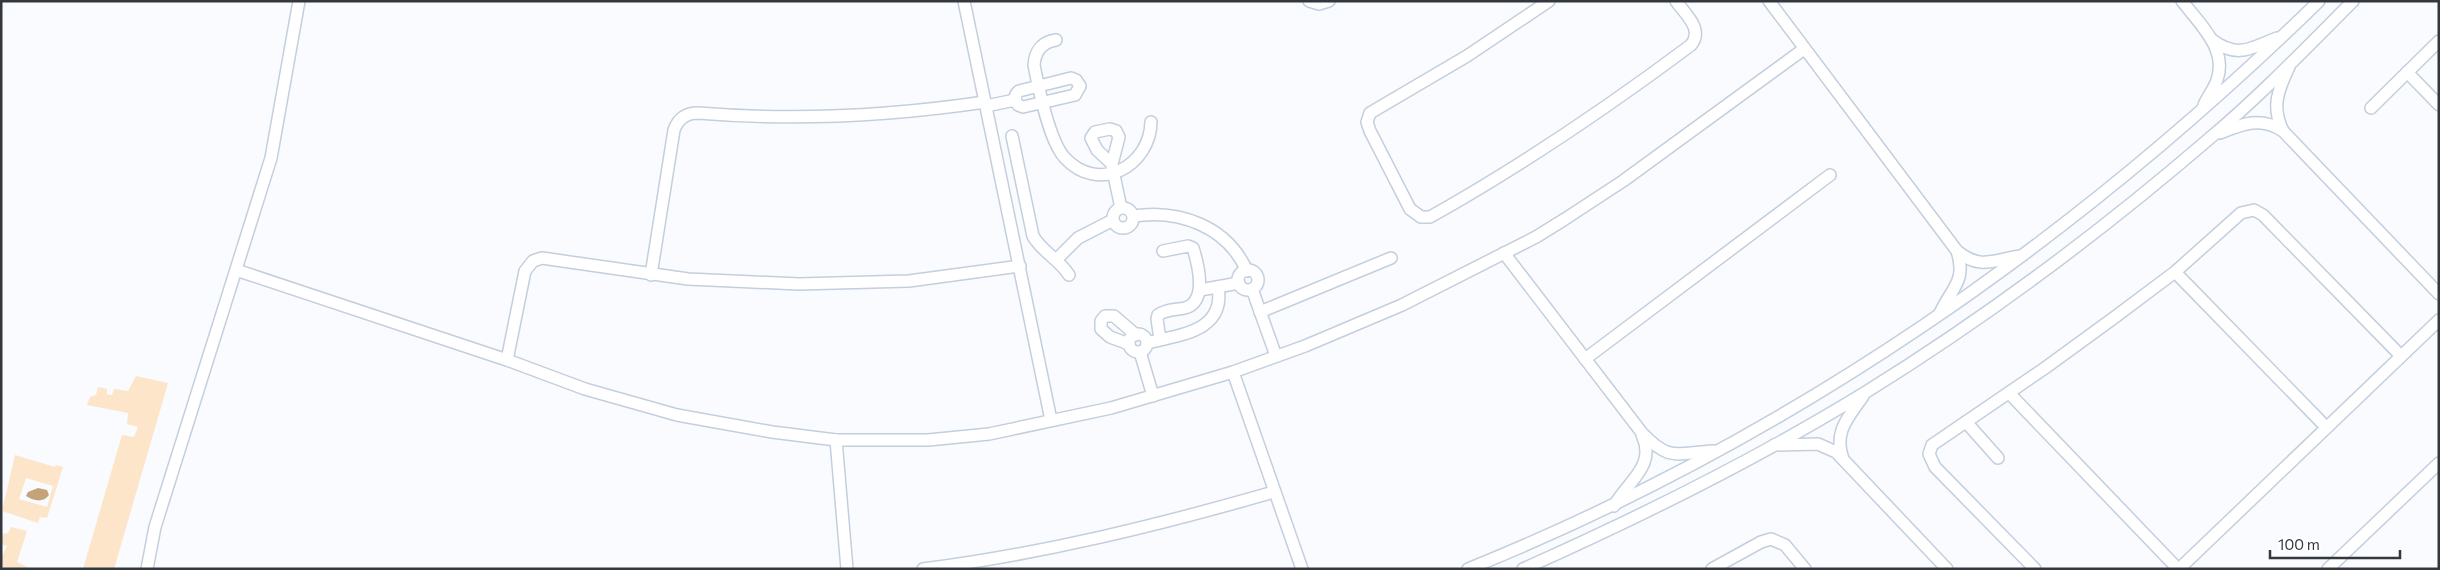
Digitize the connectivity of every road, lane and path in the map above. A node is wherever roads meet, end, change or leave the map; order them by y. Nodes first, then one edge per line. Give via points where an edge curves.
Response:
1 (299, 1) edge
2 (964, 1) edge
3 (1309, 1) edge
4 (1329, 1) edge
5 (1549, 1) edge
6 (1676, 1) edge
7 (1769, 1) edge
8 (2182, 1) edge
9 (2319, 1) edge
10 (2353, 1) edge
11 (2284, 36) junction
12 (1056, 40) dead end
13 (2212, 40) junction
14 (2439, 41) edge
15 (1804, 49) junction
16 (2293, 60) junction
17 (2408, 72) junction
18 (1039, 86) junction
19 (1015, 100) junction
20 (1044, 103) junction
21 (986, 104) junction
22 (2439, 105) edge
23 (2371, 108) dead end
24 (2201, 111) junction
25 (1151, 122) dead end
26 (2283, 131) junction
27 (1012, 136) dead end
28 (2212, 136) junction
29 (1113, 168) junction
30 (1830, 175) dead end
31 (1121, 208) junction
32 (1132, 216) junction
33 (1113, 220) junction
34 (1163, 251) dead end
35 (1957, 251) junction
36 (1504, 253) junction
37 (2026, 255) junction
38 (1391, 258) dead end
39 (1057, 259) junction
40 (1020, 266) junction
41 (236, 270) junction
42 (1247, 271) junction
43 (2175, 272) junction
44 (651, 275) junction
45 (1069, 275) dead end
46 (1239, 283) junction
47 (1218, 287) junction
48 (1252, 289) junction
49 (1200, 290) junction
50 (2439, 294) edge
51 (1260, 312) junction
52 (1938, 316) junction
53 (2439, 320) edge
54 (1160, 339) junction
55 (1132, 340) dead end
56 (1143, 347) junction
57 (1276, 356) junction
58 (2402, 356) junction
59 (1585, 359) junction
60 (507, 360) junction
61 (1233, 372) junction
62 (1866, 392) junction
63 (2009, 393) junction
64 (1153, 396) junction
65 (1052, 420) junction
66 (1966, 422) junction
67 (2326, 427) junction
68 (1642, 433) junction
69 (836, 440) junction
70 (1773, 445) junction
71 (1718, 450) junction
72 (1998, 458) dead end
73 (1843, 459) junction
74 (2439, 462) edge
75 (1274, 492) junction
76 (1614, 506) junction
77 (1499, 556) junction
78 (147, 569) edge
79 (847, 569) edge
80 (923, 569) edge
81 (1302, 569) edge
82 (1468, 569) edge
83 (1490, 569) edge
84 (1523, 569) edge
85 (1712, 569) edge
86 (1805, 569) edge
87 (1948, 569) edge
88 (2035, 569) edge
89 (2178, 569) edge
90 (2328, 569) edge

1 - 41 street via 276,137
2 - 21 street
3 - 4 street via 1319,4
5 - 6 street via 1467,56 1373,109 1368,117 1368,126 1413,213 1430,217 1546,147 1679,54 1690,37 1687,17
7 - 15 street
8 - 13 street
9 - 11 street
10 - 16 street
11 - 13 street via 2243,51
11 - 24 street
12 - 18 street via 1043,45 1035,56
13 - 24 street via 2218,55 2219,72
14 - 17 street
15 - 35 street
15 - 36 street via 1608,191 1536,237
16 - 26 street via 2276,96 2276,114
16 - 28 street
17 - 22 street
17 - 23 street
18 - 19 street via 1020,91
18 - 20 street
18 - 20 street via 1072,78 1079,84 1080,89 1075,95
19 - 20 street via 1023,107
19 - 21 street
20 - 29 street via 1054,140 1065,159 1092,174
21 - 40 street
21 - 44 street via 841,117 688,114 679,120 674,130
24 - 37 street
25 - 29 street via 1150,137 1140,157 1128,167
26 - 28 street via 2267,123 2255,122
26 - 50 street
27 - 39 street via 1031,231 1039,244
28 - 62 street via 2065,255
29 - 31 street
30 - 59 street
31 - 32 street via 1130,211
31 - 33 street
32 - 33 street via 1131,225 1125,228 1119,228
32 - 42 street via 1174,215 1203,225 1228,241
33 - 39 street via 1078,238
34 - 49 street via 1193,248
35 - 37 street via 1980,262
35 - 52 street via 1961,264 1958,284
36 - 57 street via 1402,305
36 - 59 street
37 - 52 street
38 - 51 street
39 - 45 street
40 - 44 street via 928,279 836,285 762,284
40 - 65 street
41 - 60 street
41 - 78 street via 155,527
42 - 46 street via 1239,277
42 - 48 street via 1257,276 1258,282
43 - 58 street via 2241,212 2259,211
43 - 63 street
43 - 67 street
44 - 60 street via 547,258 534,261 525,270
46 - 47 street
46 - 48 street via 1243,288
47 - 49 street
47 - 54 street via 1218,304 1206,324 1196,330
48 - 51 street
49 - 54 street via 1189,307 1158,315
51 - 57 street
52 - 71 street via 1828,386
53 - 58 street
54 - 56 street
55 - 56 street via 1142,336
56 - 64 street
57 - 61 street
58 - 67 street
59 - 68 street
60 - 69 street via 646,407 740,428
61 - 64 street
61 - 75 street
62 - 70 street
62 - 73 street via 1841,429 1839,444
63 - 66 street
63 - 89 street
64 - 65 street
65 - 69 street via 959,438
66 - 72 street
66 - 88 street via 1944,436 1938,444 1936,454 1944,475
67 - 89 street
68 - 71 street via 1658,448 1673,454
68 - 76 street via 1645,463 1638,477 1620,494
69 - 79 street
70 - 73 street via 1818,444
70 - 84 street via 1626,522
71 - 76 street
73 - 87 street
74 - 90 street
75 - 80 street via 1099,538
75 - 81 street
76 - 77 street
77 - 82 street
77 - 83 street
85 - 86 street via 1766,540 1776,540 1785,544

